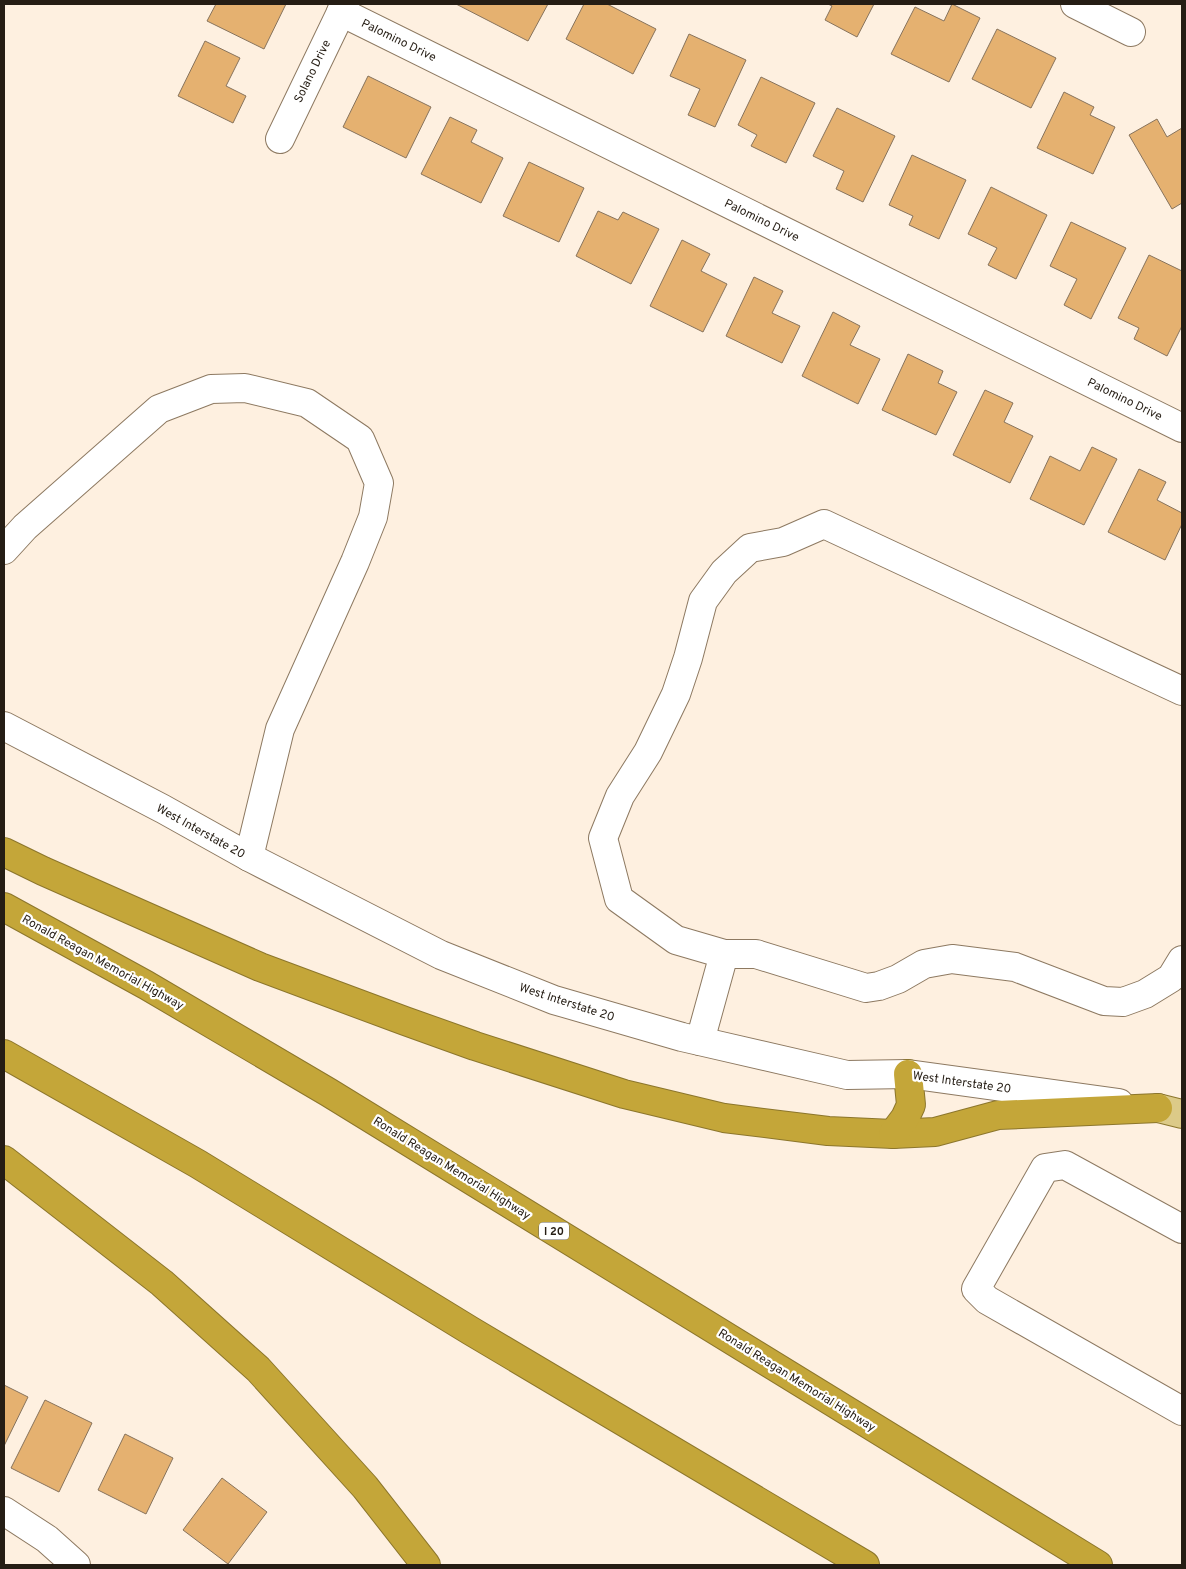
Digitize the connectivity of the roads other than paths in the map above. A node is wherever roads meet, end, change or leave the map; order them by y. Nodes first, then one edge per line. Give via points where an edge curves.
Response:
1 (1075, 4) edge
2 (343, 8) edge
3 (1131, 32) dead end
4 (280, 139) dead end
5 (1182, 428) edge
6 (4, 550) edge
7 (1182, 691) edge
8 (4, 726) edge
9 (4, 852) edge
10 (249, 857) junction
11 (4, 908) edge
12 (724, 954) junction
13 (1182, 960) edge
14 (700, 1041) junction
15 (4, 1054) edge
16 (908, 1074) junction
17 (1170, 1111) edge
18 (894, 1134) junction
19 (4, 1160) edge
20 (1182, 1229) edge
21 (1182, 1411) edge
22 (4, 1511) edge
23 (76, 1565) edge
24 (426, 1565) edge
25 (865, 1565) edge
26 (1098, 1565) edge

1 - 3 street
2 - 4 street, Solano Drive
2 - 5 street, Palomino Drive
6 - 10 street via 25,526 159,409 211,389 245,388 306,403 360,439 380,483 373,517 280,729
7 - 12 street via 824,524 784,542 750,548 724,572 703,601 676,694 648,752 620,796 603,838 619,899 676,940
8 - 10 street, West Interstate 20
9 - 18 highway via 260,967 544,1069 624,1094 724,1118 828,1131
10 - 14 street, West Interstate 20 via 440,955 554,1000
11 - 26 highway, Ronald Reagan Memorial Highway / I 20 via 146,985 328,1092
12 - 13 street via 756,954 866,988 898,979 924,964 952,959 970,961 1015,967 1104,1001 1123,1002 1145,994 1171,978
12 - 14 street
14 - 16 street, West Interstate 20 via 847,1075
15 - 25 highway via 198,1164 470,1331
16 - 17 street, West Interstate 20
16 - 18 highway via 911,1105
17 - 18 highway via 998,1115 935,1132
19 - 24 highway via 162,1283 258,1369 365,1487
20 - 21 street via 1065,1165 1046,1168 976,1289 987,1300
22 - 23 street via 47,1539

